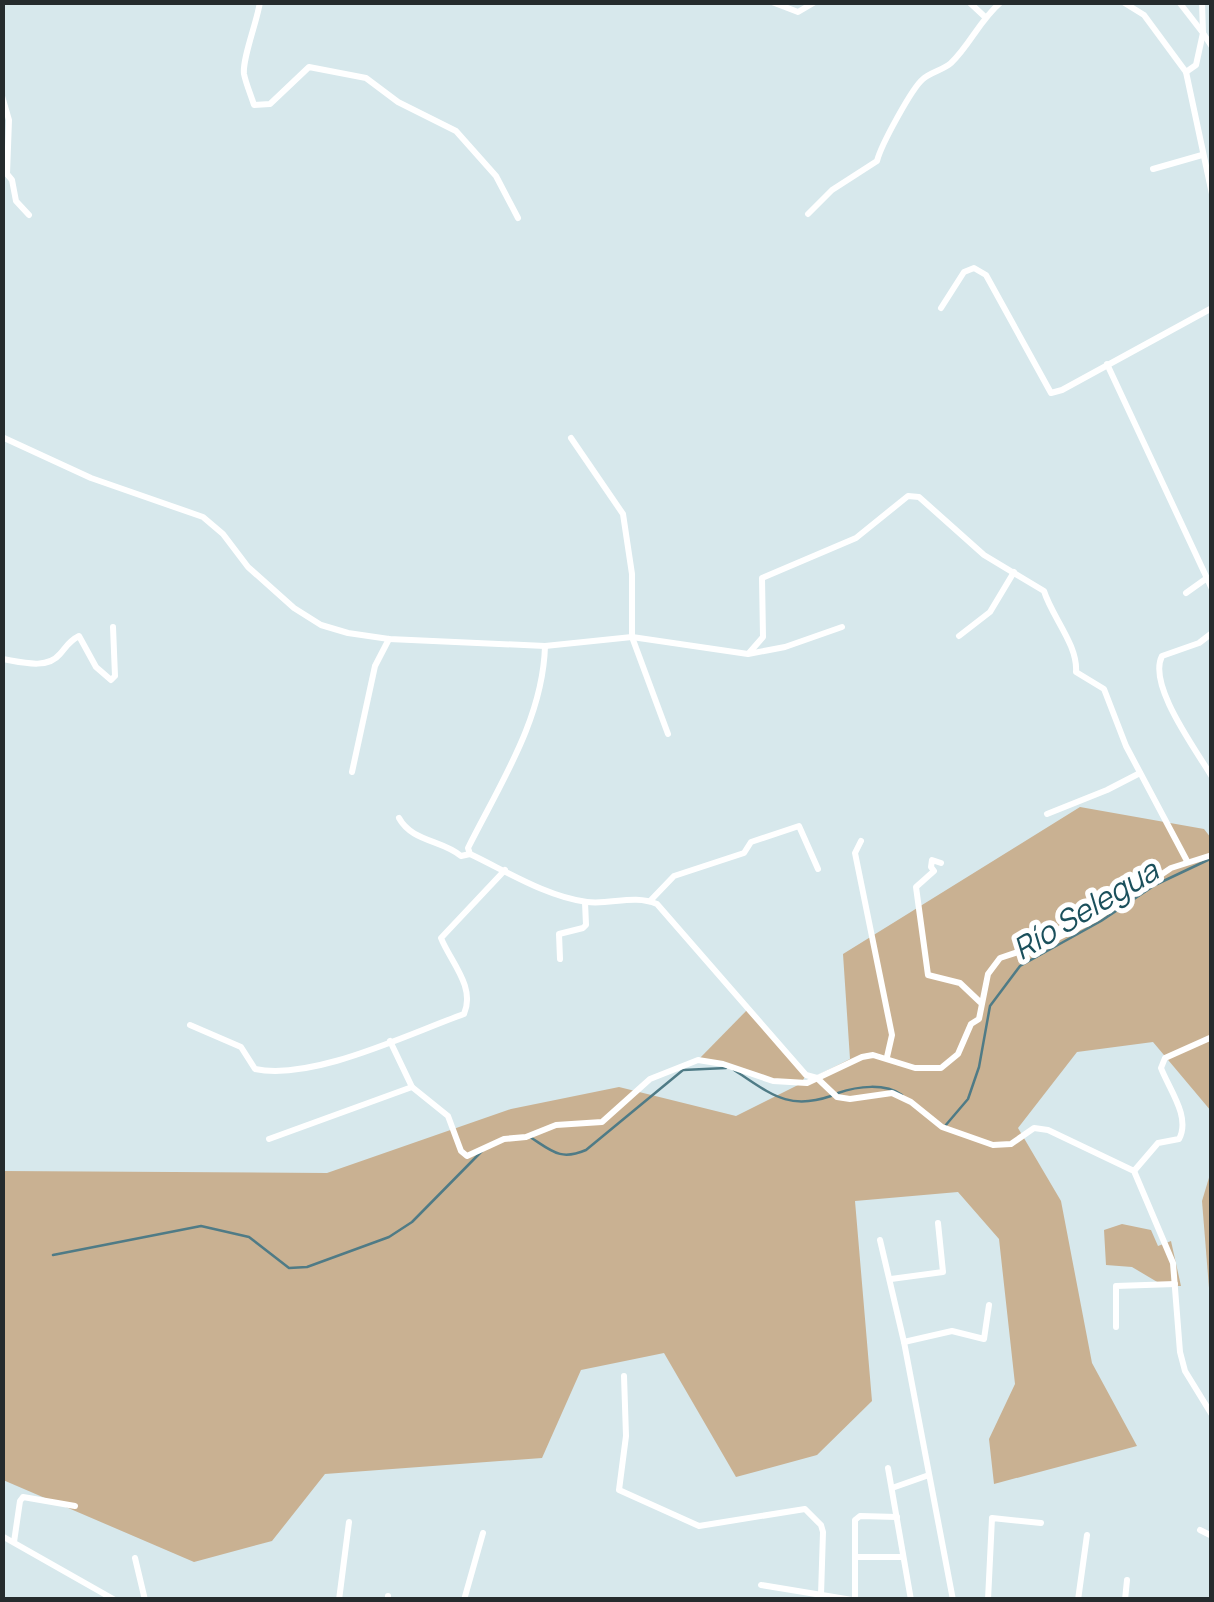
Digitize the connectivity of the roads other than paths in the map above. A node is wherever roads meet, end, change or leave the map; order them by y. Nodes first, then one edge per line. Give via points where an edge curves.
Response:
1 (260, 2) edge
2 (772, 2) edge
3 (815, 2) edge
4 (969, 2) edge
5 (1001, 2) edge
6 (1123, 2) edge
7 (1178, 2) edge
8 (1202, 2) edge
9 (984, 16) junction
10 (1202, 33) junction
11 (1212, 47) edge
12 (1186, 72) junction
13 (2, 96) edge
14 (1202, 155) junction
15 (1153, 169) dead end
16 (1212, 194) edge
17 (808, 214) dead end
18 (29, 215) dead end
19 (518, 218) dead end
20 (941, 308) dead end
21 (1212, 308) edge
22 (1107, 364) junction
23 (2, 437) edge
24 (571, 438) dead end
25 (1014, 572) junction
26 (1206, 578) junction
27 (1212, 589) edge
28 (1186, 592) dead end
29 (842, 627) dead end
30 (113, 628) dead end
31 (1212, 633) edge
32 (959, 636) dead end
33 (632, 637) junction
34 (388, 639) junction
35 (545, 646) junction
36 (748, 654) junction
37 (2, 659) edge
38 (668, 734) dead end
39 (352, 772) dead end
40 (1140, 773) junction
41 (1212, 777) edge
42 (1047, 814) dead end
43 (399, 818) dead end
44 (861, 841) dead end
45 (470, 854) junction
46 (1212, 855) edge
47 (1187, 861) junction
48 (942, 863) dead end
49 (818, 869) dead end
50 (506, 870) junction
51 (650, 901) junction
52 (585, 902) junction
53 (560, 959) dead end
54 (980, 1002) junction
55 (190, 1025) dead end
56 (1212, 1038) edge
57 (390, 1041) junction
58 (887, 1057) junction
59 (817, 1078) junction
60 (412, 1087) junction
61 (269, 1139) dead end
62 (1134, 1171) junction
63 (938, 1223) dead end
64 (880, 1240) dead end
65 (890, 1279) junction
66 (1176, 1284) junction
67 (989, 1305) dead end
68 (1116, 1327) dead end
69 (904, 1342) junction
70 (624, 1376) dead end
71 (1212, 1416) edge
72 (888, 1468) dead end
73 (929, 1475) junction
74 (892, 1488) junction
75 (75, 1506) dead end
76 (896, 1517) junction
77 (349, 1522) dead end
78 (1041, 1522) dead end
79 (1200, 1530) dead end
80 (482, 1533) dead end
81 (2, 1536) edge
82 (1087, 1536) dead end
83 (1212, 1536) edge
84 (14, 1542) junction
85 (856, 1556) junction
86 (904, 1556) junction
87 (135, 1558) dead end
88 (1127, 1580) dead end
89 (761, 1585) dead end
90 (822, 1595) junction
91 (115, 1600) edge
92 (144, 1600) edge
93 (339, 1600) edge
94 (464, 1600) edge
95 (853, 1600) edge
96 (911, 1600) edge
97 (953, 1600) edge
98 (988, 1600) edge
99 (1078, 1600) edge
100 (1125, 1600) edge

1 - 19 street via 244,56 254,105 270,104 309,67 366,78 456,131 496,176
2 - 3 street via 798,12
4 - 9 street
5 - 9 street
6 - 12 street via 1144,15
7 - 10 street
8 - 10 street
9 - 17 street via 950,64 910,93 877,160
10 - 11 street
10 - 12 street via 1196,64
12 - 14 street
13 - 18 street via 9,120 8,174 16,201
14 - 15 street
14 - 16 street
20 - 22 street via 964,272 981,271 1051,393
21 - 22 street
22 - 26 street
23 - 34 street via 77,473 203,517 294,608 321,625
24 - 33 street via 623,514
25 - 32 street via 990,612
25 - 36 street via 984,555 919,497 908,496 856,538 762,578 763,636
25 - 40 street via 1044,591 1076,657 1076,672 1104,689
26 - 27 street
26 - 28 street
29 - 36 street
30 - 37 street via 111,680 96,668 79,636 44,664
31 - 41 street via 1162,656 1159,673 1170,706
33 - 35 street
33 - 36 street
33 - 38 street
34 - 35 street
34 - 39 street via 374,666
35 - 45 street via 537,706
40 - 42 street
40 - 47 street
43 - 45 street via 414,833 461,856
44 - 58 street via 855,853 892,1034
45 - 50 street
46 - 47 street
47 - 54 street via 1096,920 1000,958
48 - 54 street via 932,860 934,871 916,887 928,975 960,983
49 - 51 street via 799,826 751,842 744,854 674,876
50 - 52 street
50 - 57 street via 440,938 467,996 464,1014
51 - 52 street
51 - 59 street via 806,1074
52 - 53 street via 586,925 559,934
54 - 58 street via 958,1054 941,1068 915,1068
55 - 57 street via 241,1047 259,1070 308,1068
56 - 62 street via 1164,1058 1182,1135 1158,1143
57 - 60 street
58 - 59 street via 862,1057
59 - 60 street via 773,1081 698,1060 650,1079 602,1122 556,1125 467,1156 448,1116
59 - 62 street via 850,1098 892,1093 942,1127 992,1145 1011,1144 1034,1128 1048,1130
60 - 61 street
62 - 66 street
63 - 65 street via 943,1272
64 - 65 street
65 - 69 street
66 - 68 street via 1119,1284
66 - 71 street via 1184,1371
67 - 69 street via 984,1339 952,1331
69 - 73 street
70 - 90 street via 619,1490 699,1526 805,1510 822,1528
72 - 74 street
73 - 74 street
73 - 97 street
74 - 76 street
75 - 84 street via 23,1497
76 - 85 street via 857,1517
76 - 86 street
77 - 93 street
78 - 98 street via 992,1518
79 - 83 street
80 - 94 street
81 - 84 street
82 - 99 street
84 - 91 street
85 - 86 street
85 - 95 street
86 - 96 street
87 - 92 street
88 - 100 street
89 - 90 street
90 - 95 street

